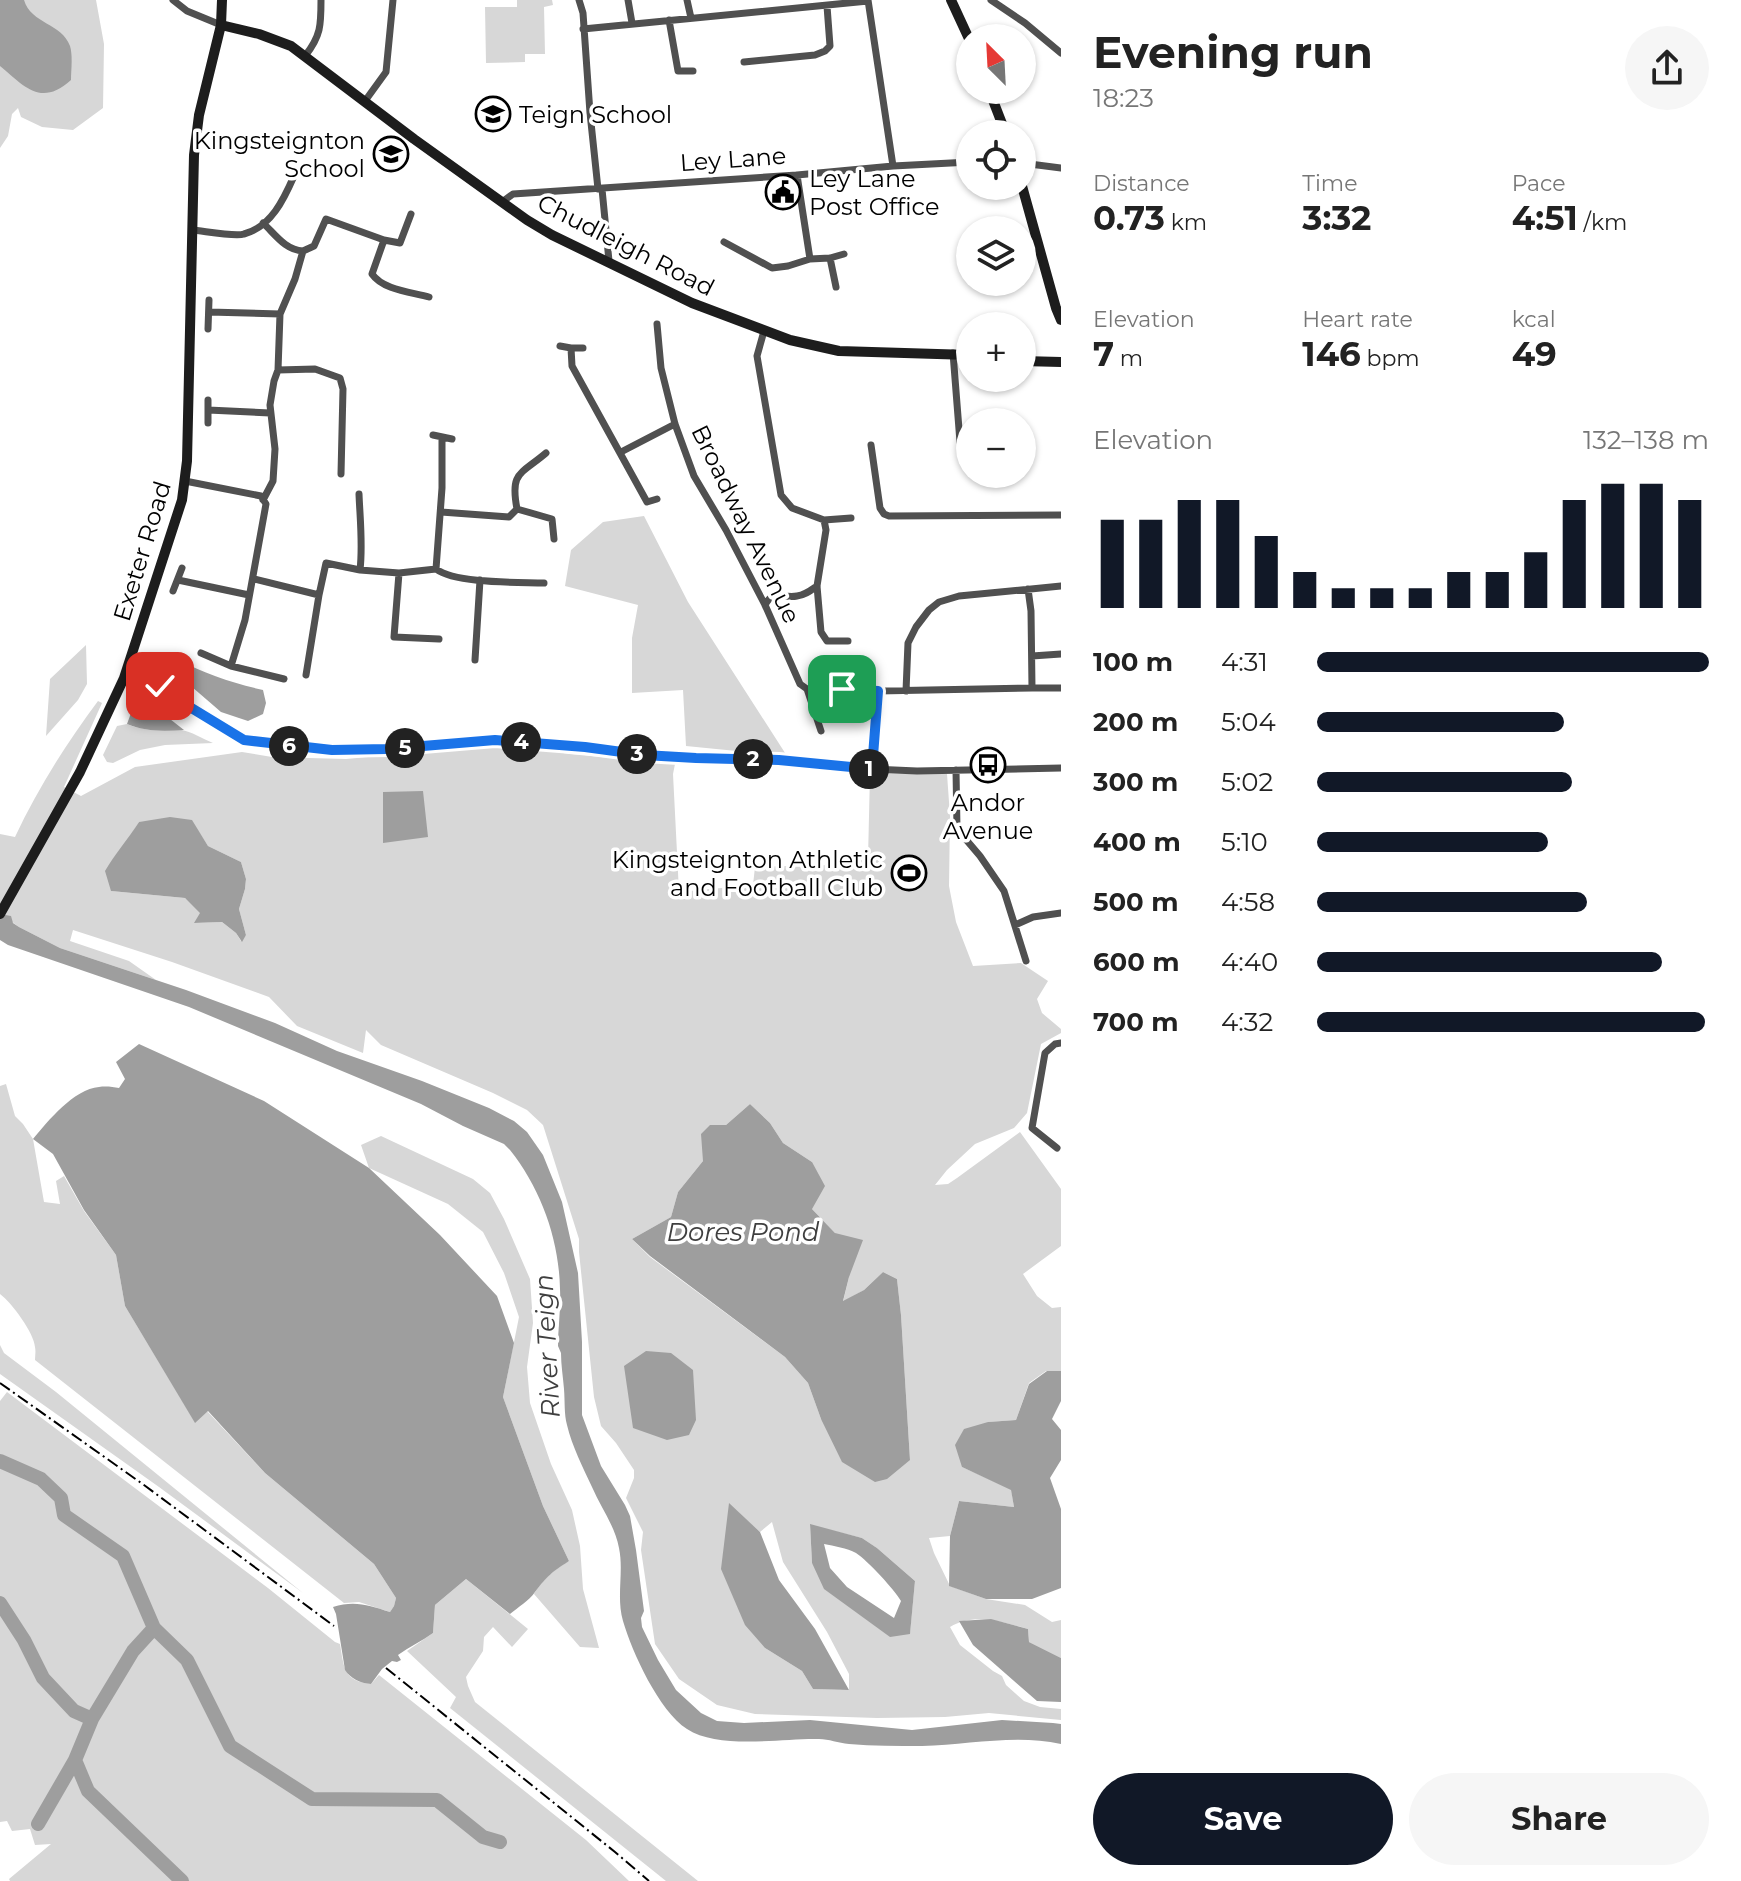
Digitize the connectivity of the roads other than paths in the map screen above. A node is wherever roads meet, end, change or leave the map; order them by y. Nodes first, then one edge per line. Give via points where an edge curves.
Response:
1 (173, 0) edge
2 (222, 0) edge
3 (321, 0) edge
4 (393, 0) edge
5 (579, 0) edge
6 (628, 0) edge
7 (687, 0) edge
8 (951, 0) edge
9 (991, 0) edge
10 (868, 1) edge
11 (827, 6) junction
12 (691, 18) junction
13 (669, 20) junction
14 (632, 23) junction
15 (962, 24) edge
16 (221, 25) junction
17 (583, 29) junction
18 (1061, 53) edge
19 (305, 56) junction
20 (744, 62) dead end
21 (693, 71) dead end
22 (365, 101) junction
23 (956, 163) edge
24 (1036, 165) edge
25 (893, 166) junction
26 (1061, 168) edge
27 (797, 175) junction
28 (294, 176) dead end
29 (600, 189) junction
30 (1026, 200) edge
31 (502, 202) junction
32 (411, 214) dead end
33 (263, 223) junction
34 (192, 230) junction
35 (384, 240) junction
36 (724, 242) dead end
37 (303, 251) junction
38 (844, 254) dead end
39 (830, 258) junction
40 (810, 259) junction
41 (609, 261) junction
42 (836, 287) dead end
43 (429, 297) dead end
44 (209, 300) dead end
45 (209, 312) junction
46 (280, 314) junction
47 (1061, 320) edge
48 (657, 324) dead end
49 (208, 329) dead end
50 (764, 331) junction
51 (560, 346) dead end
52 (571, 348) junction
53 (583, 348) dead end
54 (953, 353) junction
55 (956, 353) edge
56 (1036, 361) edge
57 (1061, 362) edge
58 (278, 370) junction
59 (208, 400) dead end
60 (957, 408) edge
61 (208, 410) junction
62 (270, 413) junction
63 (208, 423) dead end
64 (675, 424) junction
65 (452, 439) dead end
66 (871, 445) dead end
67 (621, 452) junction
68 (546, 453) dead end
69 (341, 474) dead end
70 (185, 481) junction
71 (359, 494) dead end
72 (657, 499) dead end
73 (263, 500) junction
74 (517, 509) junction
75 (441, 512) junction
76 (1061, 515) edge
77 (851, 518) dead end
78 (824, 520) junction
79 (554, 539) dead end
80 (182, 568) dead end
81 (436, 569) junction
82 (360, 570) junction
83 (399, 573) junction
84 (254, 579) junction
85 (178, 580) junction
86 (480, 580) junction
87 (544, 583) dead end
88 (817, 586) junction
89 (1061, 586) edge
90 (1028, 589) junction
91 (173, 591) dead end
92 (249, 595) junction
93 (319, 595) junction
94 (765, 605) junction
95 (439, 639) dead end
96 (848, 641) dead end
97 (201, 653) dead end
98 (1061, 654) edge
99 (132, 655) junction
100 (1032, 656) junction
101 (475, 660) dead end
102 (231, 666) junction
103 (306, 675) dead end
104 (124, 678) junction
105 (284, 679) dead end
106 (160, 686) junction
107 (1032, 688) junction
108 (1061, 688) edge
109 (807, 689) junction
110 (878, 691) junction
111 (906, 691) junction
112 (821, 731) dead end
113 (1061, 768) edge
114 (872, 769) junction
115 (956, 770) junction
116 (1, 913) edge
117 (1061, 913) edge
118 (1015, 925) junction
119 (1026, 961) dead end
120 (1061, 1043) edge
121 (1057, 1148) dead end

1 - 16 street
2 - 16 main road, Exeter Road
3 - 19 street via 321,29
4 - 22 street via 386,72
5 - 17 street
6 - 14 street
7 - 12 street
8 - 15 main road
9 - 18 street
10 - 11 street
10 - 25 street
11 - 12 street
11 - 20 street via 830,46 825,51
12 - 13 street
13 - 14 street
13 - 21 street via 678,71
14 - 17 street
16 - 19 main road, Chudleigh Road via 281,41
16 - 34 main road, Exeter Road via 199,115
17 - 29 street
19 - 22 main road, Chudleigh Road
22 - 31 main road, Chudleigh Road
23 - 25 street, Ley Lane
24 - 26 street
25 - 27 street, Ley Lane
27 - 29 street, Ley Lane
27 - 40 street
28 - 33 street
29 - 31 street, Ley Lane via 513,194
29 - 41 street
30 - 47 main road
31 - 41 main road, Chudleigh Road via 552,235
32 - 35 street via 400,243
33 - 34 street via 243,235
33 - 37 street via 280,241
34 - 70 main road, Exeter Road
35 - 37 street via 326,219 314,246
35 - 43 street via 372,274 375,279
36 - 40 street via 772,268
37 - 46 street
38 - 39 street
39 - 40 street
39 - 42 street
41 - 50 main road, Chudleigh Road via 692,303
44 - 45 street
45 - 46 street
45 - 49 street
46 - 58 street
48 - 64 street, Broadway Avenue
50 - 54 main road, Chudleigh Road via 839,351
50 - 78 street via 757,356 781,495 792,508
51 - 52 street
52 - 53 street
52 - 67 street via 572,366
54 - 55 main road, Chudleigh Road
54 - 60 street
56 - 57 main road
58 - 62 street
58 - 69 street via 315,369 340,378
59 - 61 street
61 - 62 street
61 - 63 street
62 - 73 street via 273,481
64 - 67 street
64 - 94 street, Broadway Avenue via 694,476
65 - 75 street via 438,436
66 - 76 street via 880,508 889,516
67 - 72 street via 647,502
68 - 74 street via 515,481
70 - 73 street
70 - 99 main road, Exeter Road
71 - 82 street
73 - 84 street
74 - 75 street via 509,517
74 - 79 street via 552,519
75 - 81 street
77 - 78 street
78 - 88 street
80 - 85 street
81 - 83 street
81 - 86 street
82 - 83 street
82 - 93 street via 326,563
83 - 95 street via 394,637
84 - 92 street
84 - 93 street
85 - 91 street
85 - 92 street
86 - 87 street
86 - 101 street
88 - 94 street via 799,596 771,596
88 - 96 street via 821,632 827,641
89 - 90 street
90 - 100 street
90 - 111 street via 959,596 929,610 908,643
92 - 102 street
93 - 103 street
94 - 109 street, Broadway Avenue via 800,684
97 - 102 street
98 - 100 street
99 - 104 main road, Exeter Road
99 - 106 street
100 - 107 street
102 - 105 street
104 - 106 street
104 - 116 main road, Exeter Road via 80,772
106 - 114 street via 244,740 332,750 495,740
107 - 108 street
107 - 111 street
109 - 110 street
109 - 112 street, Broadway Avenue
110 - 111 street
110 - 114 street
113 - 115 street
114 - 115 street
115 - 118 street via 957,829 995,875
117 - 118 street
118 - 119 street
120 - 121 street via 1045,1053 1032,1128

